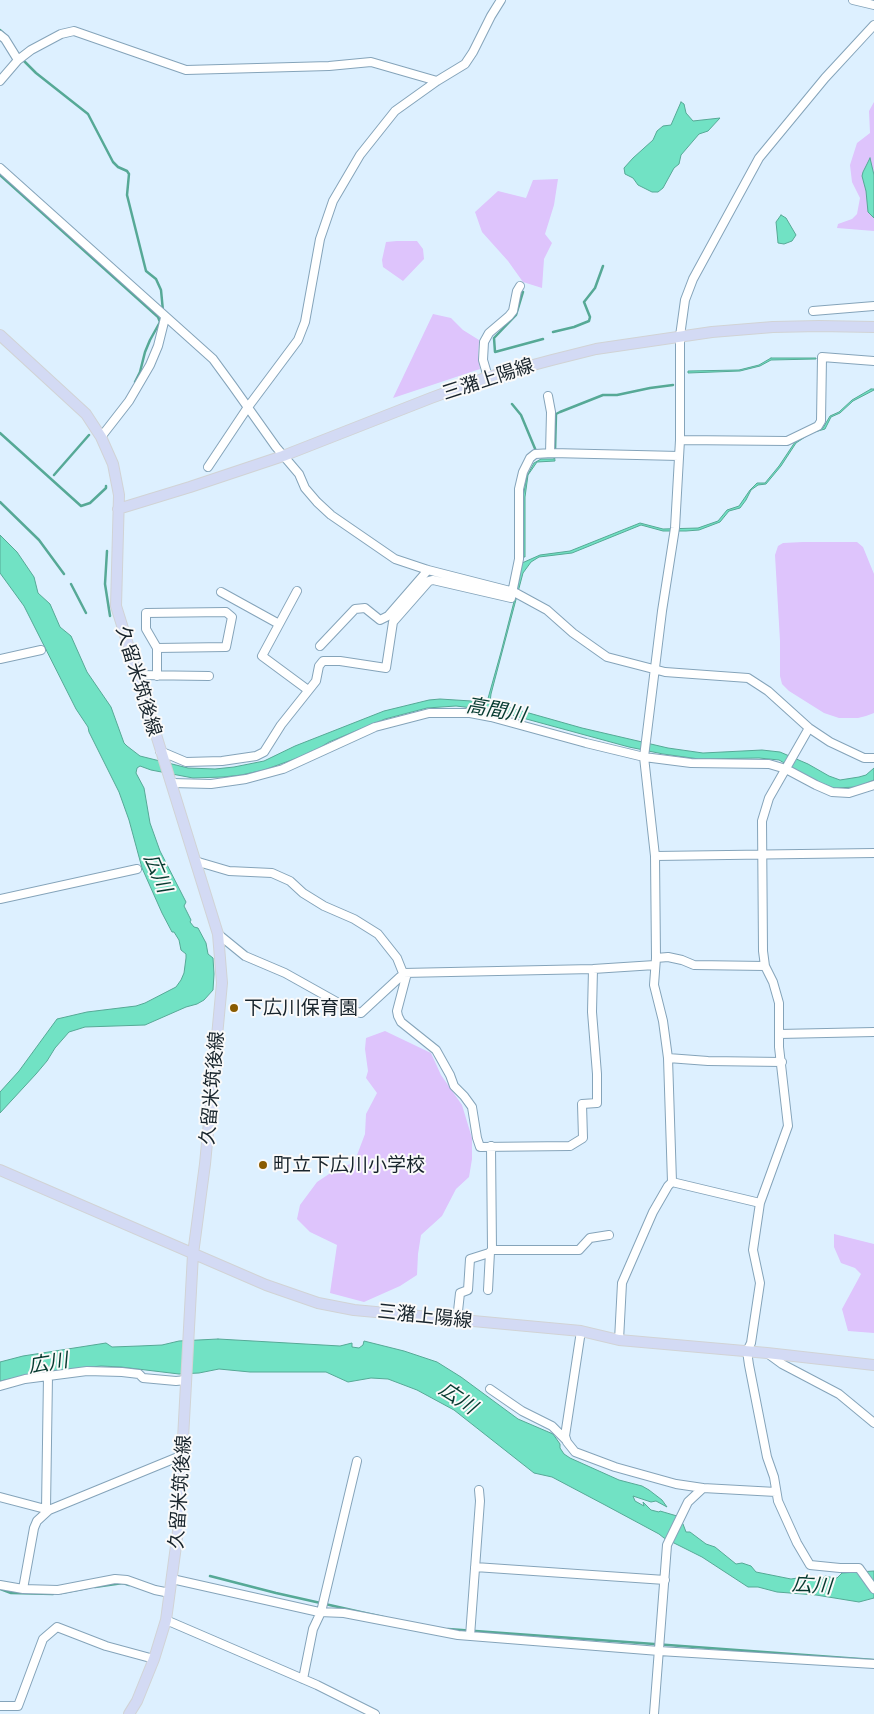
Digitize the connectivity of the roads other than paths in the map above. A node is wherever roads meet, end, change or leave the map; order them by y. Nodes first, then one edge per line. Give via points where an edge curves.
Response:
1 (501, 0) edge
2 (853, 0) edge
3 (874, 5) edge
4 (874, 25) edge
5 (0, 35) edge
6 (20, 58) junction
7 (0, 81) edge
8 (437, 81) junction
9 (0, 168) edge
10 (520, 286) dead end
11 (874, 306) edge
12 (813, 311) dead end
13 (165, 318) junction
14 (874, 327) edge
15 (0, 335) edge
16 (680, 336) junction
17 (874, 361) edge
18 (488, 377) junction
19 (548, 396) dead end
20 (248, 407) junction
21 (101, 437) junction
22 (680, 440) junction
23 (553, 453) junction
24 (283, 456) junction
25 (679, 456) junction
26 (208, 467) dead end
27 (118, 509) junction
28 (428, 570) junction
29 (297, 591) dead end
30 (221, 592) dead end
31 (514, 593) junction
32 (279, 624) junction
33 (320, 646) dead end
34 (158, 648) junction
35 (41, 650) dead end
36 (0, 659) edge
37 (655, 669) junction
38 (138, 675) junction
39 (157, 676) junction
40 (209, 676) dead end
41 (308, 690) junction
42 (809, 728) junction
43 (161, 755) junction
44 (644, 757) junction
45 (874, 758) edge
46 (787, 767) junction
47 (171, 781) junction
48 (874, 786) edge
49 (874, 853) edge
50 (763, 855) junction
51 (655, 856) junction
52 (195, 862) junction
53 (137, 869) dead end
54 (0, 900) edge
55 (218, 934) junction
56 (656, 961) junction
57 (765, 966) junction
58 (593, 968) junction
59 (404, 975) junction
60 (874, 1032) edge
61 (779, 1034) junction
62 (668, 1058) junction
63 (782, 1062) junction
64 (491, 1146) junction
65 (0, 1170) edge
66 (672, 1182) junction
67 (760, 1203) junction
68 (609, 1235) dead end
69 (491, 1251) junction
70 (193, 1254) junction
71 (488, 1290) dead end
72 (457, 1320) junction
73 (581, 1331) junction
74 (619, 1340) junction
75 (748, 1351) junction
76 (767, 1353) junction
77 (874, 1365) edge
78 (48, 1376) junction
79 (186, 1378) junction
80 (0, 1386) edge
81 (490, 1389) dead end
82 (874, 1422) edge
83 (566, 1440) junction
84 (183, 1455) junction
85 (357, 1461) dead end
86 (703, 1488) junction
87 (479, 1490) dead end
88 (776, 1492) junction
89 (0, 1497) edge
90 (47, 1509) junction
91 (475, 1567) junction
92 (172, 1578) junction
93 (665, 1580) junction
94 (0, 1585) edge
95 (23, 1589) junction
96 (874, 1589) edge
97 (170, 1593) junction
98 (323, 1607) junction
99 (166, 1620) junction
100 (470, 1633) junction
101 (659, 1647) junction
102 (154, 1659) junction
103 (874, 1664) edge
104 (303, 1679) junction
105 (0, 1706) edge
106 (130, 1714) edge
107 (375, 1714) edge
108 (654, 1714) edge

1 - 8 street via 465,64
2 - 3 street
4 - 16 street via 759,158 694,279 685,300
5 - 6 street
6 - 7 street
6 - 8 street via 61,34 74,32 186,70 371,62
8 - 20 street via 395,111 360,155 333,201 320,239 305,322 298,340
9 - 13 street
10 - 18 street via 513,311 484,342 483,360
11 - 12 street
13 - 20 street via 212,359
13 - 21 street via 150,365 129,401
14 - 16 main road, 三潴上陽線 via 773,327
15 - 21 main road, 久留米筑後線 via 86,414
16 - 18 main road, 三潴上陽線 via 596,349
16 - 22 street
17 - 22 street via 822,357 821,421 818,426 787,441
18 - 24 main road, 三潴上陽線
19 - 23 street via 552,412
20 - 24 street
20 - 26 street
21 - 27 main road, 久留米筑後線 via 112,464 119,495
22 - 25 street
23 - 25 street
23 - 31 street via 535,454 523,472 519,489 519,559
24 - 27 main road, 三潴上陽線
24 - 28 street via 299,474 305,488 331,515 395,559
25 - 37 street via 674,530
27 - 38 main road, 久留米筑後線 via 116,606
28 - 31 street
28 - 33 street via 388,616 380,620 365,608 355,609
29 - 32 street
30 - 32 street
31 - 37 street via 547,610 607,657
31 - 41 street via 511,598 429,581 393,622 386,668 323,661 316,681
32 - 41 street via 262,656
34 - 34 street via 226,647 232,617 226,612 146,613 146,629
34 - 39 street
35 - 36 street
37 - 42 street via 748,678
37 - 44 street
38 - 39 street
38 - 43 main road, 久留米筑後線
39 - 40 street
41 - 43 street via 264,752 256,756 186,762
42 - 45 street via 864,758
42 - 46 street
43 - 47 main road, 久留米筑後線
44 - 46 street via 691,764
44 - 47 street via 490,717 470,713 429,713 375,728 266,774 226,783
44 - 51 street
46 - 48 street via 832,792 849,793
46 - 50 street via 764,810
47 - 52 main road, 久留米筑後線
49 - 50 street
50 - 51 street
50 - 57 street
51 - 56 street
52 - 55 main road, 久留米筑後線
52 - 59 street via 229,871 272,873 290,881 324,906 378,934 397,958
53 - 54 street
55 - 59 street via 245,956 361,1013
55 - 70 main road, 久留米筑後線 via 222,982 206,1164
56 - 57 street via 668,957 694,966
56 - 58 street
56 - 62 street via 654,985 664,1021
57 - 61 street via 778,1002
58 - 59 street
58 - 64 street via 597,1103 582,1104 583,1138 570,1146
59 - 64 street via 397,1011 401,1022 436,1050 454,1086 472,1108 480,1147
60 - 61 street
61 - 63 street
62 - 63 street
62 - 66 street
63 - 67 street via 788,1126
64 - 69 street
65 - 70 main road, 三潴上陽線
66 - 67 street
66 - 74 street via 653,1212 622,1283
67 - 75 street via 753,1250 760,1283
68 - 69 street via 590,1238 579,1250
69 - 71 street
69 - 72 street via 470,1259 468,1290 460,1292
70 - 72 main road, 三潴上陽線 via 318,1303 354,1310
70 - 79 main road, 久留米筑後線
72 - 73 main road, 三潴上陽線
73 - 74 main road, 三潴上陽線
73 - 83 street
74 - 75 main road, 三潴上陽線
75 - 76 main road, 三潴上陽線
75 - 88 street
76 - 77 main road, 三潴上陽線
76 - 82 street via 839,1394
78 - 79 street via 87,1371 122,1372 139,1374 142,1378 176,1381
78 - 80 street
78 - 90 street
79 - 84 main road, 久留米筑後線
81 - 83 street via 552,1426
83 - 86 street via 575,1452 615,1467
84 - 90 street
84 - 92 main road, 久留米筑後線
85 - 98 street
86 - 88 street
86 - 93 street via 688,1502 667,1545
87 - 91 street
88 - 96 street via 810,1565 859,1568
89 - 90 street
90 - 95 street via 34,1528
91 - 93 street
91 - 100 street
92 - 97 main road, 久留米筑後線
92 - 98 street
93 - 101 street
94 - 95 street
95 - 97 street via 58,1590 115,1579
97 - 99 main road, 久留米筑後線
98 - 100 street via 428,1631
98 - 104 street via 313,1629
99 - 102 main road, 久留米筑後線
99 - 104 street
100 - 101 street
101 - 103 street
101 - 108 street
102 - 105 street via 106,1646 57,1627 44,1640 18,1706
102 - 106 main road, 久留米筑後線
104 - 107 street

